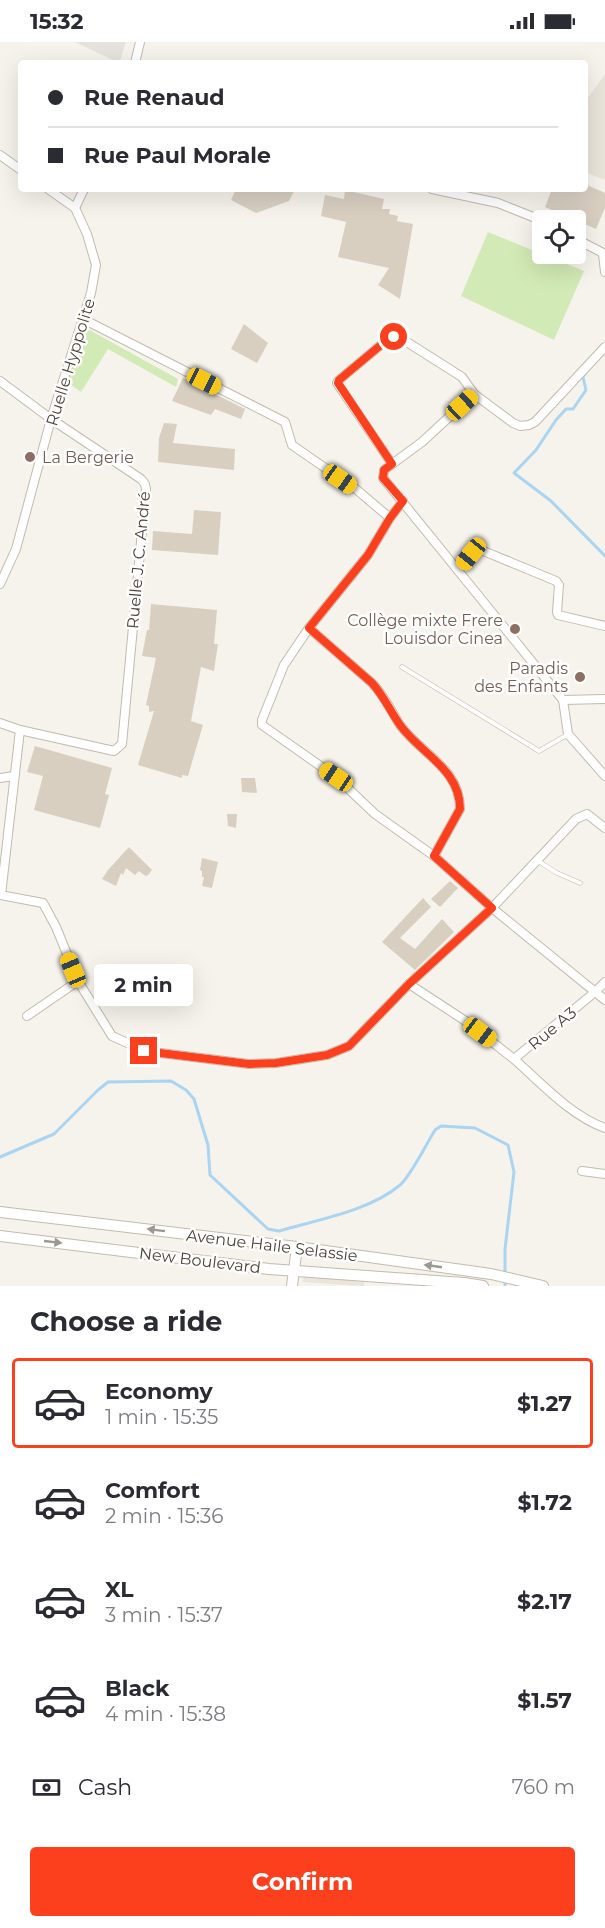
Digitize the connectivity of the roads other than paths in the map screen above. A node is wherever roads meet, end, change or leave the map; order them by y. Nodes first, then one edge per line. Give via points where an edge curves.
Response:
1 (140, 42) edge
2 (136, 60) edge
3 (0, 155) edge
4 (18, 168) edge
5 (52, 192) edge
6 (83, 192) edge
7 (452, 192) edge
8 (75, 208) junction
9 (532, 217) edge
10 (586, 244) edge
11 (604, 254) edge
12 (605, 272) edge
13 (83, 319) junction
14 (605, 347) edge
15 (0, 381) edge
16 (474, 394) junction
17 (51, 419) junction
18 (392, 464) junction
19 (403, 501) junction
20 (390, 518) junction
21 (458, 570) junction
22 (0, 584) edge
23 (605, 626) edge
24 (309, 628) junction
25 (402, 667) dead end
26 (605, 699) edge
27 (563, 700) junction
28 (0, 723) edge
29 (20, 730) junction
30 (568, 734) junction
31 (14, 776) junction
32 (605, 776) edge
33 (0, 778) edge
34 (605, 828) edge
35 (434, 856) junction
36 (538, 861) junction
37 (580, 883) dead end
38 (1, 895) edge
39 (492, 908) junction
40 (78, 981) junction
41 (605, 982) edge
42 (409, 984) junction
43 (595, 992) junction
44 (605, 1000) edge
45 (27, 1016) dead end
46 (514, 1059) junction
47 (605, 1128) edge
48 (582, 1171) dead end
49 (605, 1174) edge
50 (0, 1212) edge
51 (0, 1236) edge
52 (297, 1247) junction
53 (294, 1271) junction
54 (464, 1284) edge
55 (292, 1286) edge
56 (483, 1286) edge
57 (543, 1286) edge

1 - 2 street
3 - 4 street
5 - 8 street
6 - 8 street
7 - 9 street
8 - 13 street, Ruelle Hyppolite via 96,265
10 - 11 street
11 - 12 street
13 - 17 street, Ruelle Hyppolite
13 - 20 street via 285,422 292,445
14 - 16 street via 529,425 513,423
15 - 17 street
16 - 18 street
16 - 18 street via 462,377 399,337 388,339 339,380 339,387
17 - 22 street, Ruelle Hyppolite via 16,549
17 - 29 street, Ruelle J. C. André via 145,484 122,744 114,751
18 - 19 street via 384,470 383,478
19 - 20 street
19 - 21 street
20 - 24 street via 368,555
21 - 23 street via 471,554 481,550 556,581 558,615
21 - 27 street
24 - 35 street via 380,691 401,726 451,777 460,809
24 - 35 street via 284,665 262,725 336,777 375,814
25 - 30 lane via 539,751
26 - 27 street
27 - 30 street
28 - 29 street
29 - 31 street
30 - 32 street
31 - 33 street
31 - 38 street
34 - 36 street via 586,814 576,819
35 - 39 street
36 - 37 lane
36 - 39 street
38 - 40 street via 44,903
39 - 42 street
39 - 43 street
40 - 42 street via 112,1036 144,1051 249,1064 327,1055 349,1046
40 - 45 street
41 - 43 street, Rue A3
42 - 46 street, Rue A3
43 - 44 street
43 - 46 street, Rue A3
46 - 47 street via 589,1122
48 - 49 street
52 -> 50 street, Avenue Haile Selassie via 240,1236
51 -> 53 street, New Boulevard
52 - 53 street
57 -> 52 street, Avenue Haile Selassie via 491,1274
53 - 54 street, Avenue Haile Selassie
53 - 55 street
54 - 56 street, Avenue Haile Selassie

